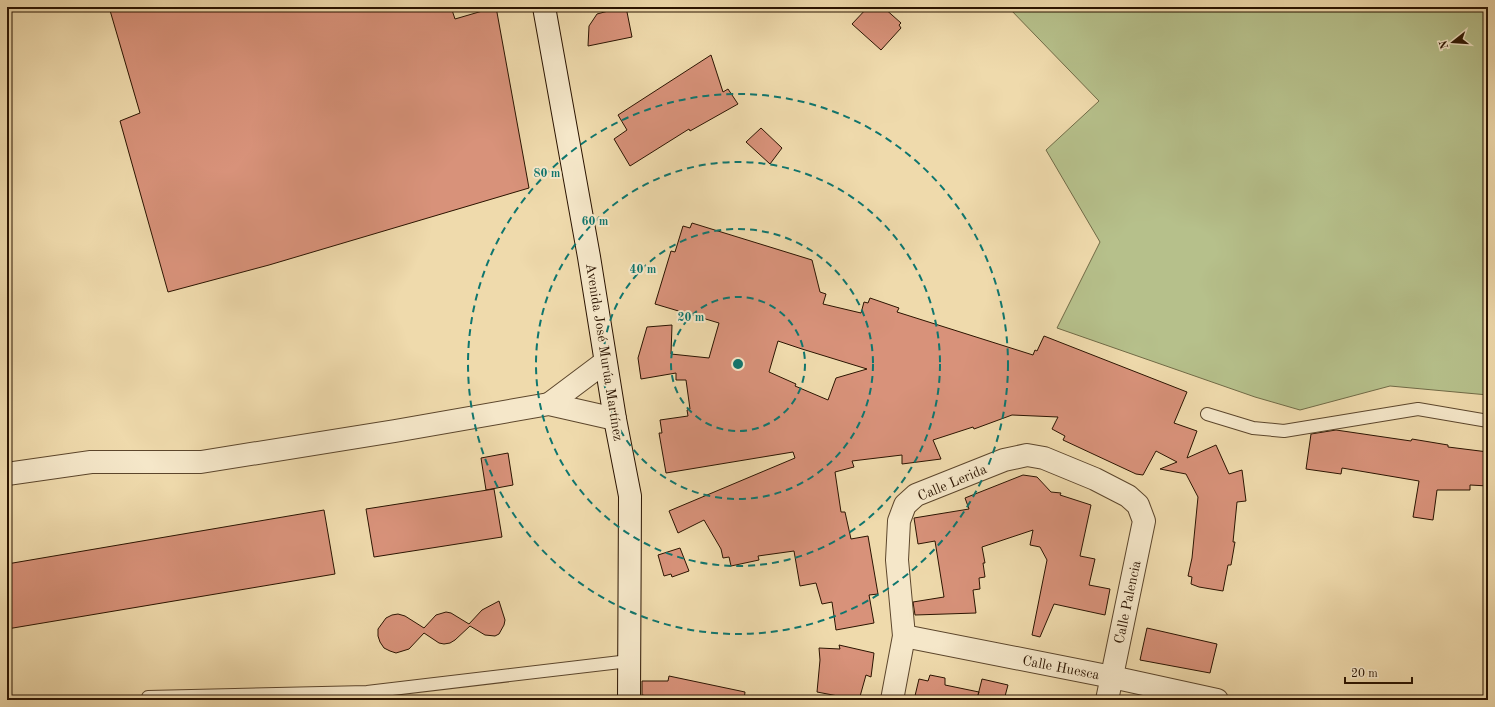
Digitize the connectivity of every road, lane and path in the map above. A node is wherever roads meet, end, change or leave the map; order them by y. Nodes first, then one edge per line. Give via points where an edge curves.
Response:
1 (544, 7) edge
2 (605, 362) junction
3 (549, 404) junction
4 (1208, 414) dead end
5 (615, 419) junction
6 (1488, 421) edge
7 (7, 474) edge
8 (1138, 505) joint
9 (904, 636) junction
10 (629, 661) junction
11 (1112, 677) junction
12 (148, 697) dead end
13 (629, 700) edge
14 (892, 700) edge
15 (1107, 700) edge
16 (1217, 700) edge

1 - 2 street, Avenida José Murúa Martínez via 589,257
2 - 3 street
2 - 5 street, Avenida José Murúa Martínez
3 - 5 street
3 - 7 street via 201,462 92,462
4 - 6 lane via 1253,428 1284,431 1418,409
5 - 10 street, Avenida José Murúa Martínez via 630,496
8 - 9 street, Calle Lerida via 1128,496 1096,479 1044,458 1027,455 1004,460 916,495 905,505 899,521 898,560
8 - 11 street, Calle Palencia via 1144,521
9 - 11 street, Calle Huesca
9 - 14 street, Calle Lerida
10 - 12 lane via 367,692
10 - 13 street, Avenida José Murúa Martínez
11 - 15 street, Calle Palencia
11 - 16 street, Calle Huesca

